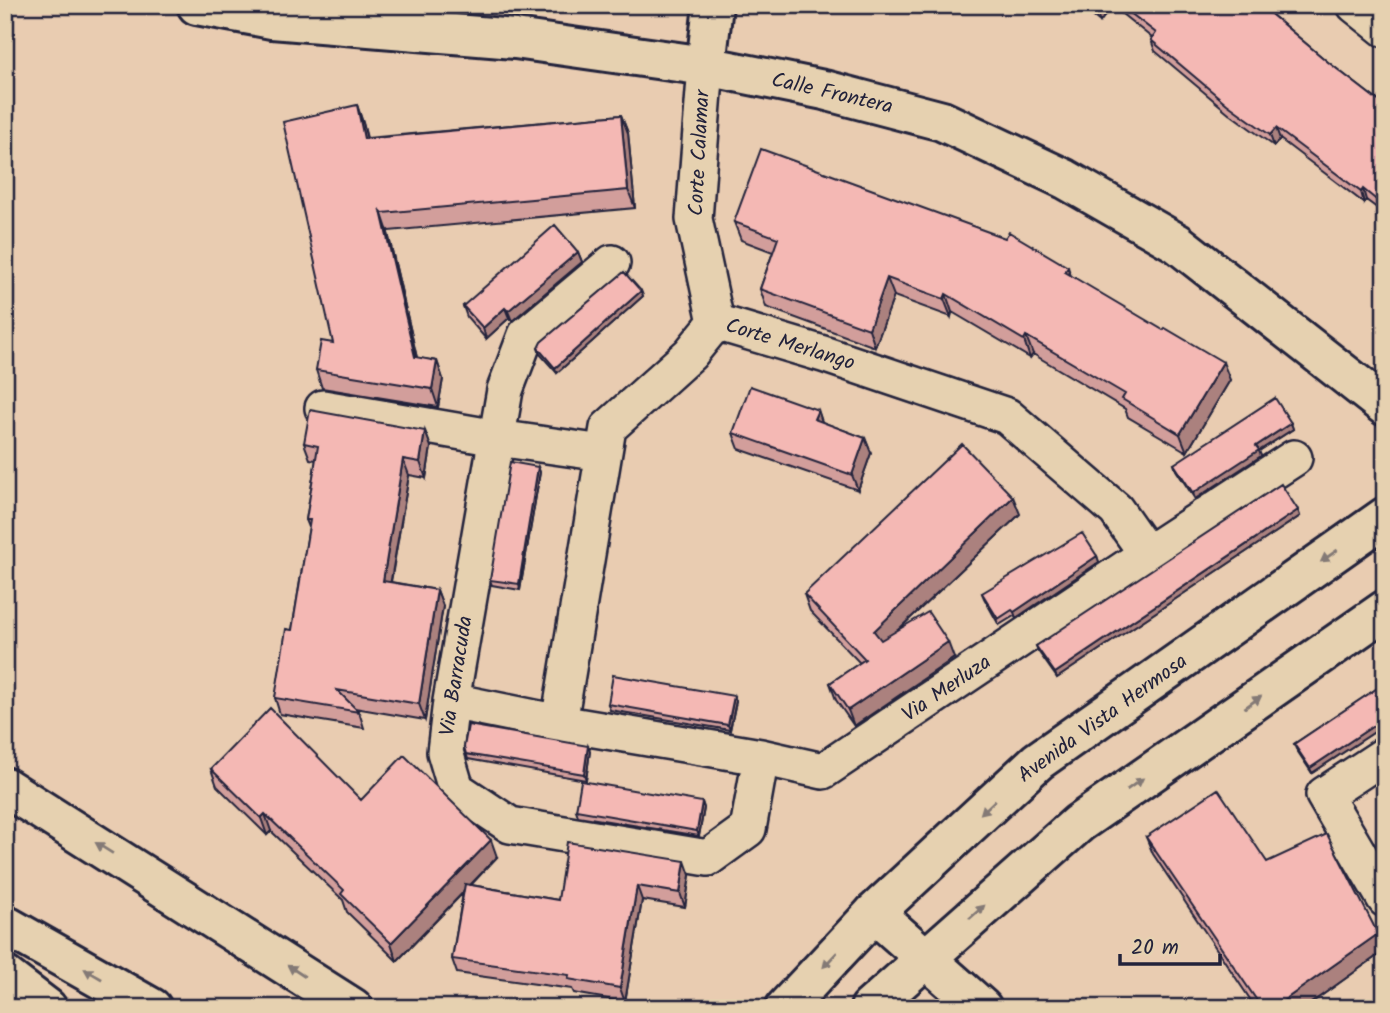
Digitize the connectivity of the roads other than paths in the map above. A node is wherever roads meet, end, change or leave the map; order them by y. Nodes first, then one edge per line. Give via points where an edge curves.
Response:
1 (197, 5) edge
2 (713, 5) edge
3 (1355, 5) edge
4 (1385, 29) edge
5 (706, 66) junction
6 (612, 262) dead end
7 (716, 322) junction
8 (1385, 407) edge
9 (323, 408) dead end
10 (497, 438) junction
11 (603, 453) junction
12 (1294, 458) dead end
13 (1385, 517) edge
14 (1147, 554) junction
15 (1385, 610) edge
16 (451, 701) junction
17 (559, 723) junction
18 (1385, 755) edge
19 (761, 757) junction
20 (5, 787) edge
21 (1383, 889) edge
22 (874, 913) junction
23 (5, 925) edge
24 (925, 957) junction
25 (5, 976) edge
26 (47, 1008) edge
27 (152, 1008) edge
28 (353, 1008) edge
29 (785, 1008) edge
30 (870, 1008) edge
31 (982, 1008) edge

1 - 5 main road, Calle Frontera via 272,19 515,39
2 - 5 main road
3 - 4 street
5 - 7 street, Corte Calamar via 694,219
5 - 8 main road, Calle Frontera via 942,121 1065,179 1177,243
6 - 10 street, Via Barracuda via 526,335 505,390
7 - 11 street, Corte Merlango via 690,354 608,428
7 - 14 street, Corte Merlango via 1007,416 1116,510
9 - 10 street
10 - 11 street
10 - 16 street, Via Barracuda
11 - 17 street, Corte Merlango
12 - 14 street, Via Merluza
13 -> 22 main road, Avenida Vista Hermosa via 1038,761
14 - 19 street, Via Merluza via 823,771
24 -> 15 main road via 1079,823
16 - 17 street
16 - 19 street, Via Barracuda via 445,752 456,789 510,825 708,858 748,829
17 - 19 street, Via Merluza
18 - 21 street via 1324,794
28 -> 20 main road
22 - 24 main road
22 -> 29 main road, Avenida Vista Hermosa
27 -> 23 main road
24 - 30 main road
24 - 31 main road
25 - 26 main road

